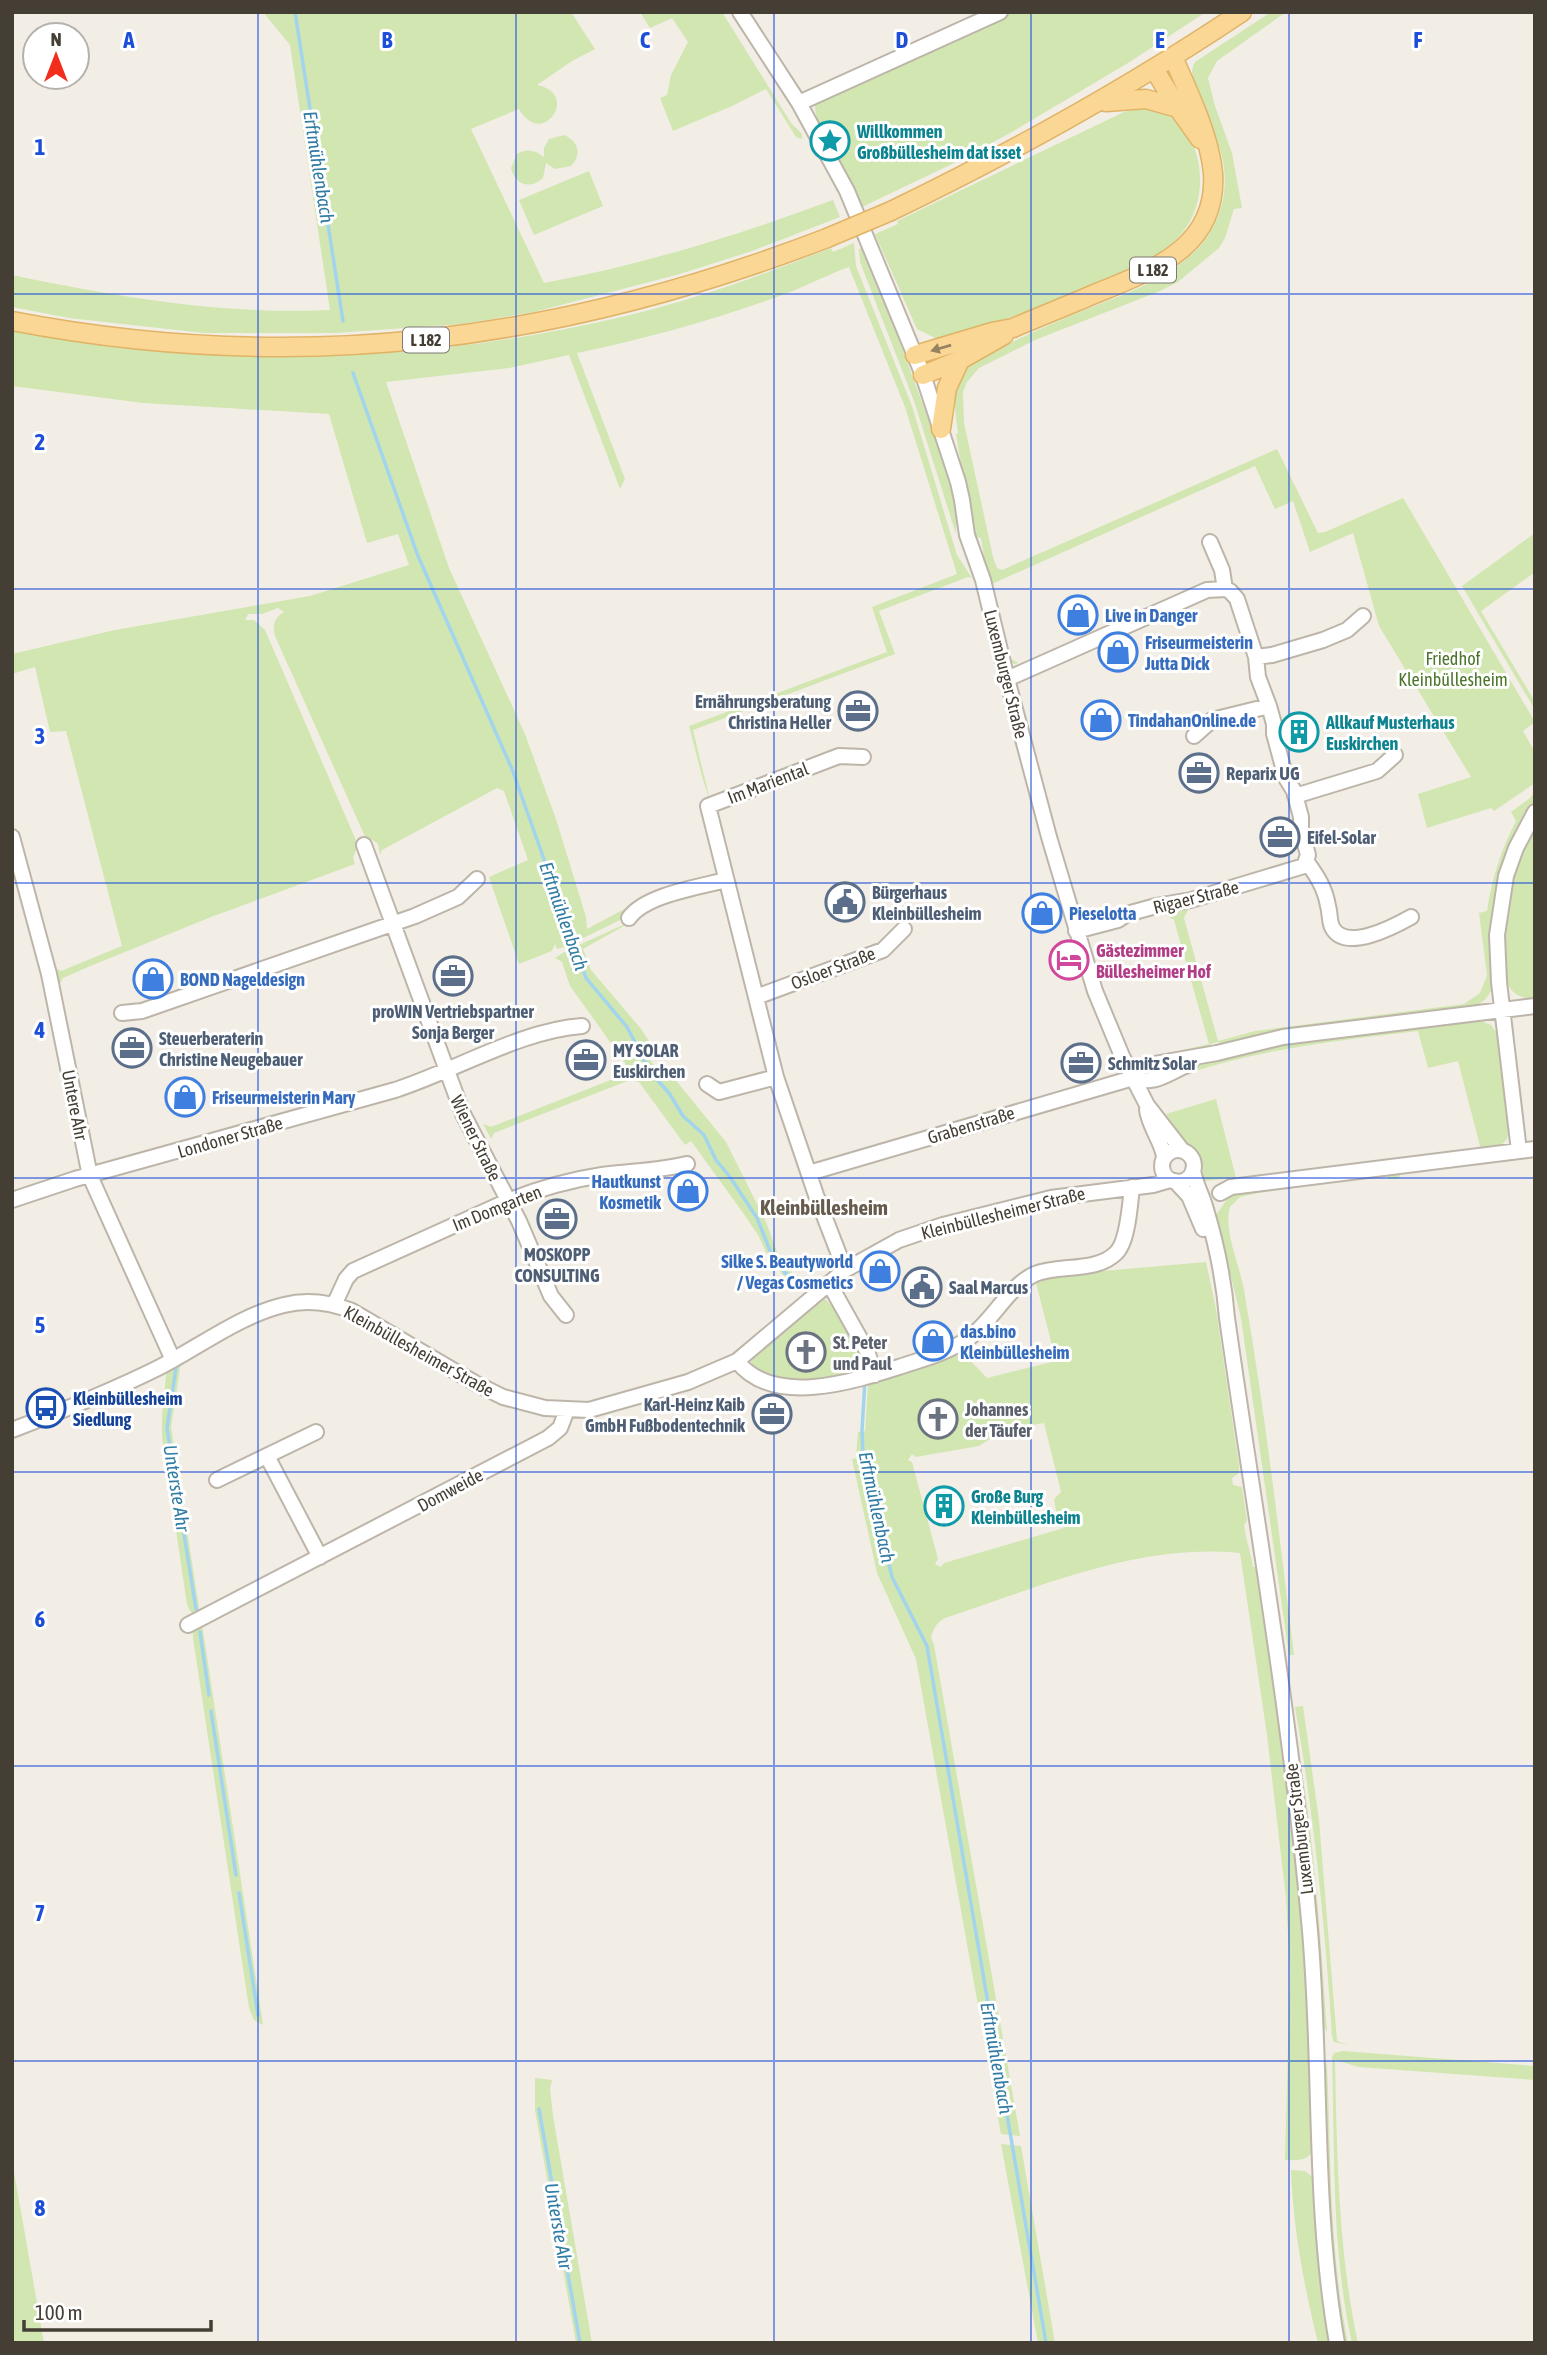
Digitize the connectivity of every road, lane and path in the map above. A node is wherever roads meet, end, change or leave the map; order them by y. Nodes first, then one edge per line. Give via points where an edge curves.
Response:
1 (740, 12) edge
2 (1000, 12) edge
3 (1242, 12) edge
4 (972, 18) edge
5 (1173, 57) junction
6 (1154, 69) junction
7 (799, 103) junction
8 (1095, 104) junction
9 (1178, 108) junction
10 (1206, 144) junction
11 (12, 321) edge
12 (1013, 328) junction
13 (915, 355) junction
14 (960, 360) junction
15 (923, 375) junction
16 (941, 429) junction
17 (1210, 542) dead end
18 (1225, 589) junction
19 (1363, 616) dead end
20 (1256, 657) junction
21 (1007, 679) junction
22 (1269, 706) junction
23 (1194, 736) dead end
24 (1395, 755) dead end
25 (863, 757) dead end
26 (1296, 796) junction
27 (1535, 812) edge
28 (12, 837) edge
29 (364, 845) dead end
30 (1308, 859) junction
31 (477, 879) dead end
32 (726, 880) junction
33 (1411, 917) dead end
34 (629, 918) dead end
35 (393, 922) junction
36 (904, 929) dead end
37 (1076, 930) junction
38 (756, 998) junction
39 (1535, 1006) edge
40 (1502, 1010) junction
41 (122, 1013) dead end
42 (582, 1026) dead end
43 (446, 1071) junction
44 (776, 1077) junction
45 (1133, 1078) junction
46 (707, 1084) dead end
47 (1147, 1105) junction
48 (1535, 1149) edge
49 (1182, 1150) junction
50 (1519, 1151) junction
51 (687, 1164) dead end
52 (1193, 1170) junction
53 (1168, 1171) junction
54 (809, 1173) junction
55 (90, 1176) junction
56 (1132, 1187) junction
57 (1220, 1193) dead end
58 (12, 1200) edge
59 (508, 1201) junction
60 (845, 1270) junction
61 (824, 1290) junction
62 (334, 1305) junction
63 (566, 1315) dead end
64 (1227, 1318) junction
65 (173, 1360) junction
66 (737, 1361) junction
67 (868, 1377) junction
68 (567, 1410) junction
69 (12, 1430) edge
70 (316, 1432) dead end
71 (267, 1456) junction
72 (217, 1480) dead end
73 (320, 1557) junction
74 (188, 1625) dead end
75 (1337, 2343) edge

1 - 7 street, Luxemburger Straße
2 - 4 street
3 - 5 main road, L 182
4 - 7 street
5 - 6 main road, L 182
5 - 10 main road, L 182
6 - 8 main road, L 182
6 - 9 main road, L 182
7 - 13 street, Luxemburger Straße via 847,191
8 - 9 main road, L 182 via 1146,99
8 - 11 main road, L 182, bridge via 994,160 827,238 710,281 532,325 421,341 317,347 129,339
9 - 10 main road, L 182
10 - 12 main road, L 182 via 1213,171 1211,199 1200,227 1182,250 1145,273
12 -> 13 main road, L 182
12 - 14 main road, L 182
13 - 15 street, Luxemburger Straße
14 - 15 main road, L 182
14 - 16 main road via 945,394
15 - 16 street, Luxemburger Straße
16 - 21 street, Luxemburger Straße
17 - 18 street
18 - 20 street via 1237,599
18 - 21 street via 1207,590
19 - 20 street via 1347,630 1323,640
20 - 22 street
21 - 37 street, Luxemburger Straße
22 - 23 street via 1212,720
22 - 26 street via 1286,778
24 - 26 street via 1377,771
25 - 32 street, Im Mariental via 839,756 708,806
26 - 30 street
27 - 40 street via 1511,861 1500,904 1497,946
28 - 55 street, Untere Ahr via 49,974
29 - 35 street, Wiener Straße
30 - 33 street via 1321,881 1333,929 1341,935 1379,934
30 - 37 street, Rigaer Straße via 1295,870
31 - 35 street via 458,897
32 - 34 street via 651,901
32 - 38 street, Im Mariental
35 - 41 street via 142,1011
35 - 43 street, Wiener Straße
36 - 38 street, Osloer Straße via 883,950
37 - 45 street, Luxemburger Straße via 1100,1005
38 - 44 street, Im Mariental
39 - 40 street, Grabenstraße
40 - 45 street, Grabenstraße via 1283,1037 1217,1053 1154,1081
40 - 50 street
42 - 43 street via 558,1027
43 - 55 street, Londoner Straße via 395,1090
43 - 59 street, Wiener Straße
44 - 46 street via 719,1092
44 - 54 street, Im Mariental
45 - 47 street, Luxemburger Straße
45 - 54 street, Grabenstraße
47 - 49 street, Luxemburger Straße
47 - 53 street, Luxemburger Straße
48 - 50 street
49 - 52 street, Luxemburger Straße via 1192,1158
49 - 53 street via 1172,1150
50 - 57 street via 1231,1187
51 - 59 street, Im Domgarten via 576,1180
52 - 53 street via 1188,1178
52 - 64 street, Luxemburger Straße via 1220,1268
53 - 56 street, Kleinbüllesheimer Straße
53 - 64 street, Luxemburger Straße via 1189,1196 1203,1228
54 - 60 street, Im Mariental
55 - 58 street, Londoner Straße
55 - 65 street, Untere Ahr
56 - 60 street, Kleinbüllesheimer Straße via 1051,1198 943,1225 899,1240
56 - 67 street via 1124,1241 1116,1254 1096,1263 1033,1275 966,1340
59 - 62 street, Im Domgarten via 353,1271
59 - 63 street, Wiener Straße via 551,1296
60 - 61 street, Kleinbüllesheimer Straße
61 - 66 street, Kleinbüllesheimer Straße
61 - 67 street via 862,1341
62 - 65 street, Kleinbüllesheimer Straße via 306,1301 275,1307
62 - 68 street, Kleinbüllesheimer Straße via 362,1316 492,1392 531,1405
64 - 75 street, Luxemburger Straße via 1306,1887 1318,2046 1324,2235
65 - 69 street, Kleinbüllesheimer Straße
66 - 67 street via 752,1377 782,1386 816,1387
66 - 68 street, Kleinbüllesheimer Straße via 688,1382 617,1403
68 - 73 street, Domweide via 560,1428 548,1438
70 - 71 street
71 - 72 street
71 - 73 street
73 - 74 street, Domweide

